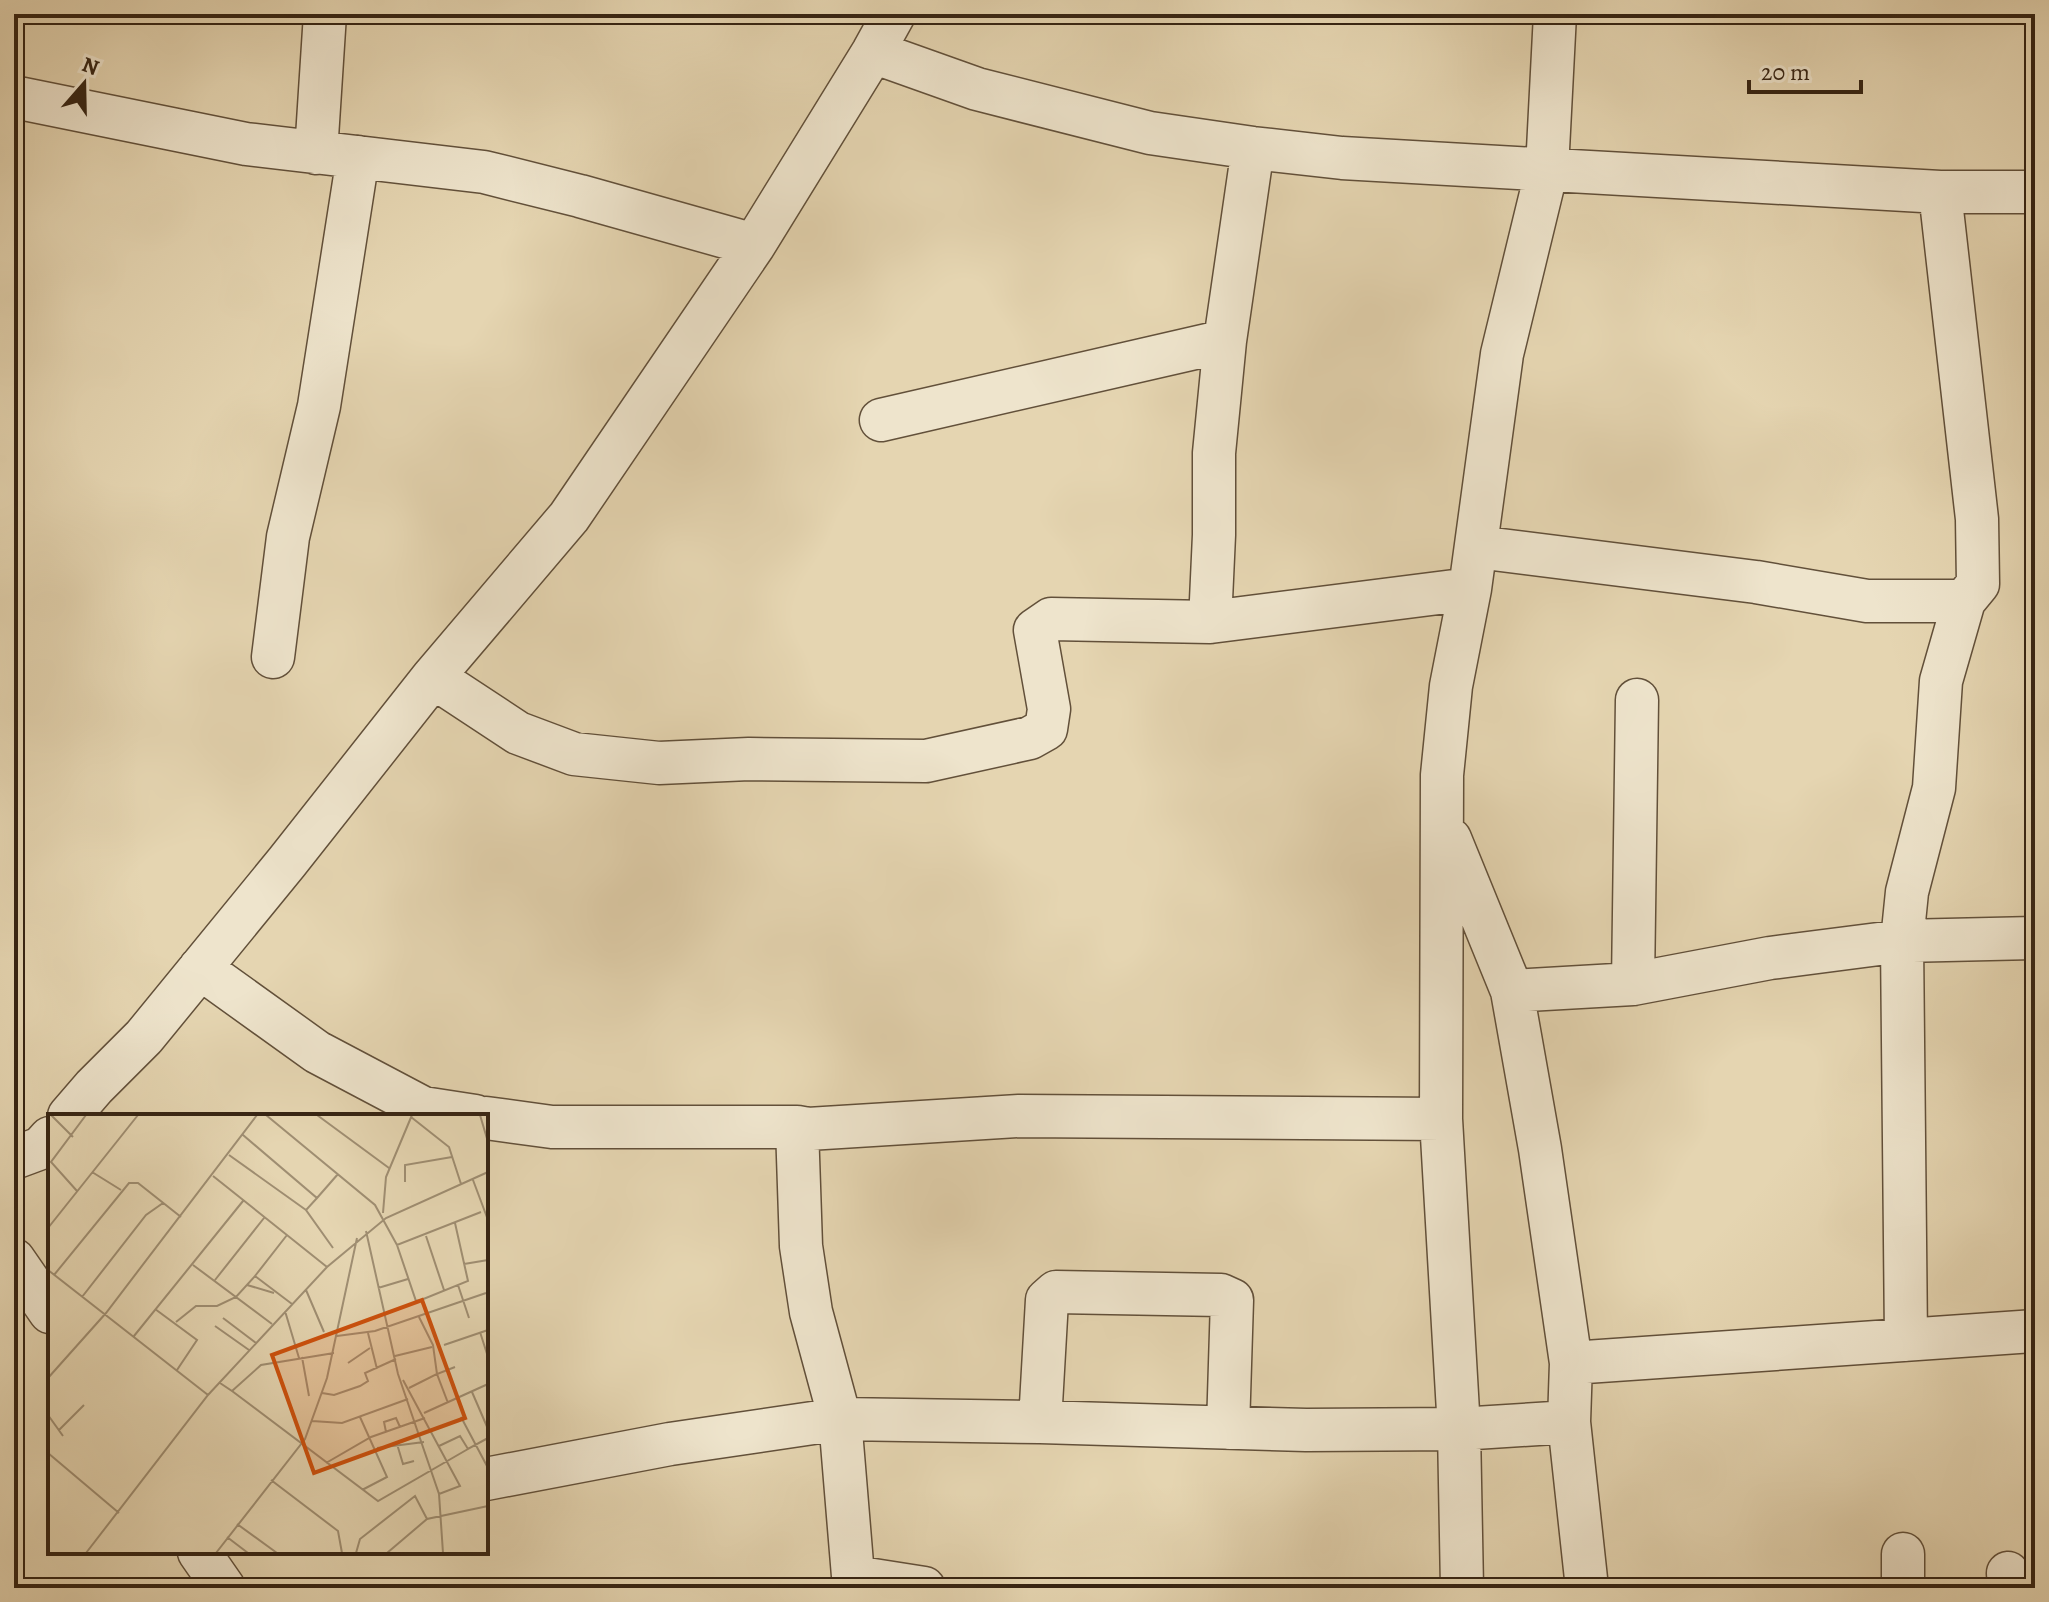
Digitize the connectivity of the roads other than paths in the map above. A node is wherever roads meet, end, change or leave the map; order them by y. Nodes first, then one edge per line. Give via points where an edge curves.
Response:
1 (325, 14) edge
2 (894, 14) edge
3 (1555, 14) edge
4 (873, 52) junction
5 (14, 97) edge
6 (1253, 148) junction
7 (316, 153) junction
8 (358, 157) junction
9 (1547, 169) junction
10 (1940, 192) junction
11 (2035, 192) edge
12 (754, 245) junction
13 (1225, 341) junction
14 (881, 420) dead end
15 (1477, 547) junction
16 (1470, 589) junction
17 (1964, 601) junction
18 (1210, 622) junction
19 (273, 657) dead end
20 (433, 677) junction
21 (1637, 700) dead end
22 (1442, 821) junction
23 (2035, 938) edge
24 (1902, 941) junction
25 (200, 968) junction
26 (1633, 984) junction
27 (1512, 991) junction
28 (71, 1114) edge
29 (462, 1114) edge
30 (488, 1118) edge
31 (1441, 1119) junction
32 (797, 1127) junction
33 (48, 1140) edge
34 (14, 1158) edge
35 (14, 1260) edge
36 (48, 1309) edge
37 (2035, 1331) edge
38 (1906, 1340) junction
39 (1571, 1363) junction
40 (840, 1419) junction
41 (1040, 1422) junction
42 (1569, 1422) junction
43 (1228, 1428) junction
44 (1459, 1429) junction
45 (488, 1479) edge
46 (200, 1554) edge
47 (854, 1582) edge
48 (224, 1588) edge
49 (924, 1588) edge
50 (1462, 1588) edge
51 (1587, 1588) edge

1 - 7 street
2 - 4 street
3 - 9 street
4 - 6 street via 977,89 1150,133
4 - 12 street
5 - 7 street
6 - 9 street
6 - 13 street
7 - 8 street
8 - 12 street via 484,172
8 - 19 street via 319,406 288,537
9 - 10 street
9 - 15 street via 1502,354
10 - 11 street
10 - 17 street via 1977,519 1978,584
12 - 20 street via 569,517
13 - 14 street
13 - 18 street via 1214,453
15 - 16 street
15 - 17 street via 1867,601
16 - 18 street
16 - 22 street via 1451,686
17 - 24 street via 1941,681 1934,788 1907,892
18 - 20 street via 1051,619 1035,630 1049,709 1046,729 1030,738 926,761 659,763 574,754 518,733
20 - 25 street
21 - 26 street
22 - 27 street
22 - 31 street
23 - 24 street
24 - 26 street via 1770,958
24 - 38 street
25 - 28 street
25 - 29 street via 317,1052 423,1108
26 - 27 street
27 - 39 street
30 - 32 street via 552,1127
31 - 32 street via 1019,1116
31 - 44 street
32 - 40 street via 801,1246 811,1312
33 - 34 street
35 - 36 street
37 - 38 street
38 - 39 street
39 - 42 street
40 - 41 street
40 - 45 street
40 - 47 street
41 - 43 street
41 - 43 street via 1047,1300 1056,1292 1221,1295 1232,1300
42 - 44 street
42 - 51 street
43 - 44 street
44 - 50 street
46 - 48 street
47 - 49 street

